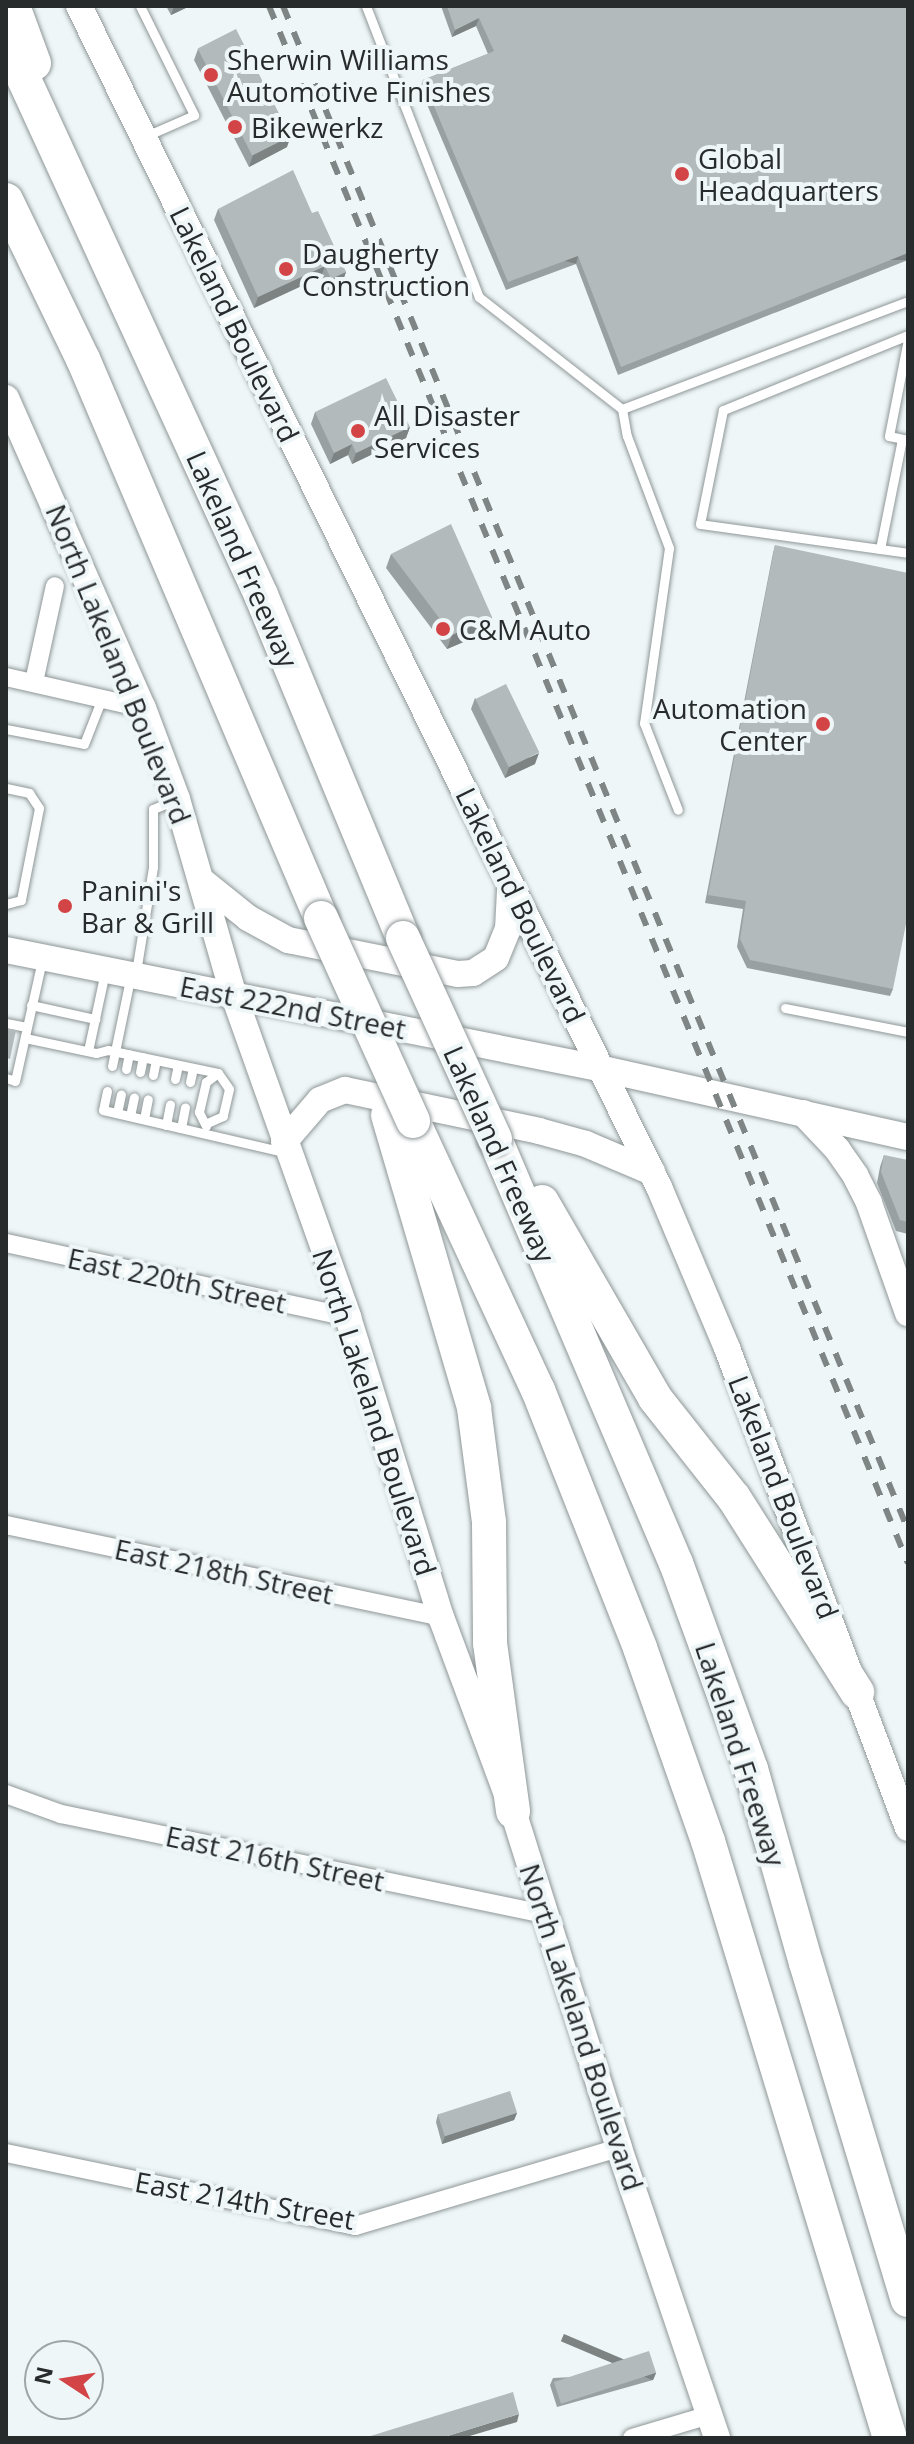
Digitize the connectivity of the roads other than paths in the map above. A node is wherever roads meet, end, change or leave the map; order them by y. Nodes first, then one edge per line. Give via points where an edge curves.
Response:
1 (13, 6) edge
2 (79, 6) edge
3 (140, 6) edge
4 (366, 6) edge
5 (6, 40) edge
6 (143, 137) junction
7 (72, 177) junction
8 (6, 200) edge
9 (908, 301) edge
10 (908, 337) edge
11 (8, 405) edge
12 (622, 409) junction
13 (905, 440) edge
14 (880, 549) junction
15 (908, 553) edge
16 (55, 586) dead end
17 (6, 677) edge
18 (34, 682) junction
19 (102, 698) junction
20 (143, 708) junction
21 (6, 729) edge
22 (6, 788) edge
23 (177, 799) junction
24 (678, 810) dead end
25 (202, 881) junction
26 (510, 884) junction
27 (6, 904) edge
28 (6, 950) edge
29 (42, 957) junction
30 (124, 973) junction
31 (234, 996) junction
32 (31, 1005) junction
33 (785, 1008) dead end
34 (95, 1019) junction
35 (6, 1023) edge
36 (26, 1032) junction
37 (908, 1032) edge
38 (88, 1051) junction
39 (115, 1051) junction
40 (129, 1054) junction
41 (143, 1057) junction
42 (156, 1060) junction
43 (178, 1065) junction
44 (112, 1066) dead end
45 (193, 1068) junction
46 (126, 1069) dead end
47 (603, 1069) junction
48 (140, 1072) dead end
49 (218, 1073) junction
50 (153, 1075) dead end
51 (6, 1078) edge
52 (175, 1079) dead end
53 (190, 1082) dead end
54 (107, 1091) dead end
55 (121, 1094) dead end
56 (134, 1097) dead end
57 (148, 1099) dead end
58 (170, 1104) dead end
59 (185, 1107) dead end
60 (117, 1113) junction
61 (803, 1113) junction
62 (130, 1116) junction
63 (400, 1118) junction
64 (144, 1119) junction
65 (166, 1125) junction
66 (181, 1128) junction
67 (206, 1128) junction
68 (908, 1137) edge
69 (495, 1139) junction
70 (286, 1147) junction
71 (652, 1172) junction
72 (6, 1243) edge
73 (908, 1313) edge
74 (348, 1317) junction
75 (6, 1525) edge
76 (441, 1617) junction
77 (857, 1692) junction
78 (6, 1794) edge
79 (513, 1811) junction
80 (908, 1828) edge
81 (545, 1914) junction
82 (619, 2148) junction
83 (6, 2153) edge
84 (908, 2300) edge
85 (713, 2426) edge
86 (632, 2438) edge
87 (890, 2438) edge

1 - 7 highway
2 - 6 street, Lakeland Boulevard
3 - 6 lane via 194,115
4 - 12 lane via 479,297
5 - 7 highway, Lakeland Freeway
6 - 26 street, Lakeland Boulevard
7 - 69 highway, Lakeland Freeway, bridge via 261,595 403,938
8 - 63 highway, bridge via 83,359 321,918
9 - 12 lane
10 - 13 lane via 889,436
10 - 14 lane via 723,410 700,524
11 - 20 street, North Lakeland Boulevard
12 - 24 lane via 669,548 644,723
13 - 14 lane
14 - 15 lane
16 - 18 street
17 - 18 street
18 - 19 street
19 - 20 street
19 - 21 lane via 84,744
20 - 23 street, North Lakeland Boulevard
22 - 27 lane via 29,793 39,808 21,900
23 - 25 street, North Lakeland Boulevard
23 - 30 lane via 153,809 144,941
25 - 26 street via 248,918 288,940 458,974 487,966 504,946
25 - 31 street, North Lakeland Boulevard
26 - 47 street, Lakeland Boulevard
28 - 29 street, East 222nd Street
29 - 30 street, East 222nd Street
29 - 32 lane
30 - 31 street, East 222nd Street
30 - 34 lane
30 - 39 lane
31 - 47 street, East 222nd Street
31 - 70 street, North Lakeland Boulevard
32 - 34 lane
32 - 36 lane
33 - 37 lane
34 - 38 lane
35 - 36 lane
36 - 38 lane
36 - 51 lane via 15,1081
38 - 39 lane
39 - 40 lane
39 - 44 lane
40 - 41 lane
40 - 46 lane
41 - 42 lane
41 - 48 lane
42 - 43 lane
42 - 50 lane
43 - 45 lane
43 - 52 lane
45 - 49 lane
45 - 53 lane
47 - 61 street, East 222nd Street
47 - 71 street, Lakeland Boulevard
49 - 67 lane via 206,1082 199,1112
49 - 67 lane via 229,1089 223,1116
54 - 60 lane via 103,1110
55 - 60 lane
56 - 62 lane
57 - 64 lane
58 - 65 lane
59 - 66 lane
60 - 62 lane
61 - 68 street, East 222nd Street
61 - 73 street via 855,1175
62 - 64 lane
63 - 79 highway via 474,1408 489,1522 490,1643
63 - 87 highway, Lakeland Freeway via 538,1390 640,1648 708,1841
64 - 65 lane
65 - 66 lane
66 - 67 lane
67 - 70 lane
69 - 77 highway via 544,1204 655,1398 734,1498
69 - 84 highway, Lakeland Freeway via 676,1563 751,1769
70 - 71 street via 320,1100 345,1090 539,1131
70 - 74 street, North Lakeland Boulevard
71 - 77 street, Lakeland Boulevard via 727,1348
72 - 74 street, East 220th Street
74 - 76 street, North Lakeland Boulevard
75 - 76 street, East 218th Street
76 - 79 street, North Lakeland Boulevard
77 - 80 street, Lakeland Boulevard
78 - 81 street, East 216th Street via 61,1814
79 - 81 street, North Lakeland Boulevard
81 - 82 street, North Lakeland Boulevard
82 - 83 street, East 214th Street via 355,2226
82 - 85 street, North Lakeland Boulevard
85 - 86 street

